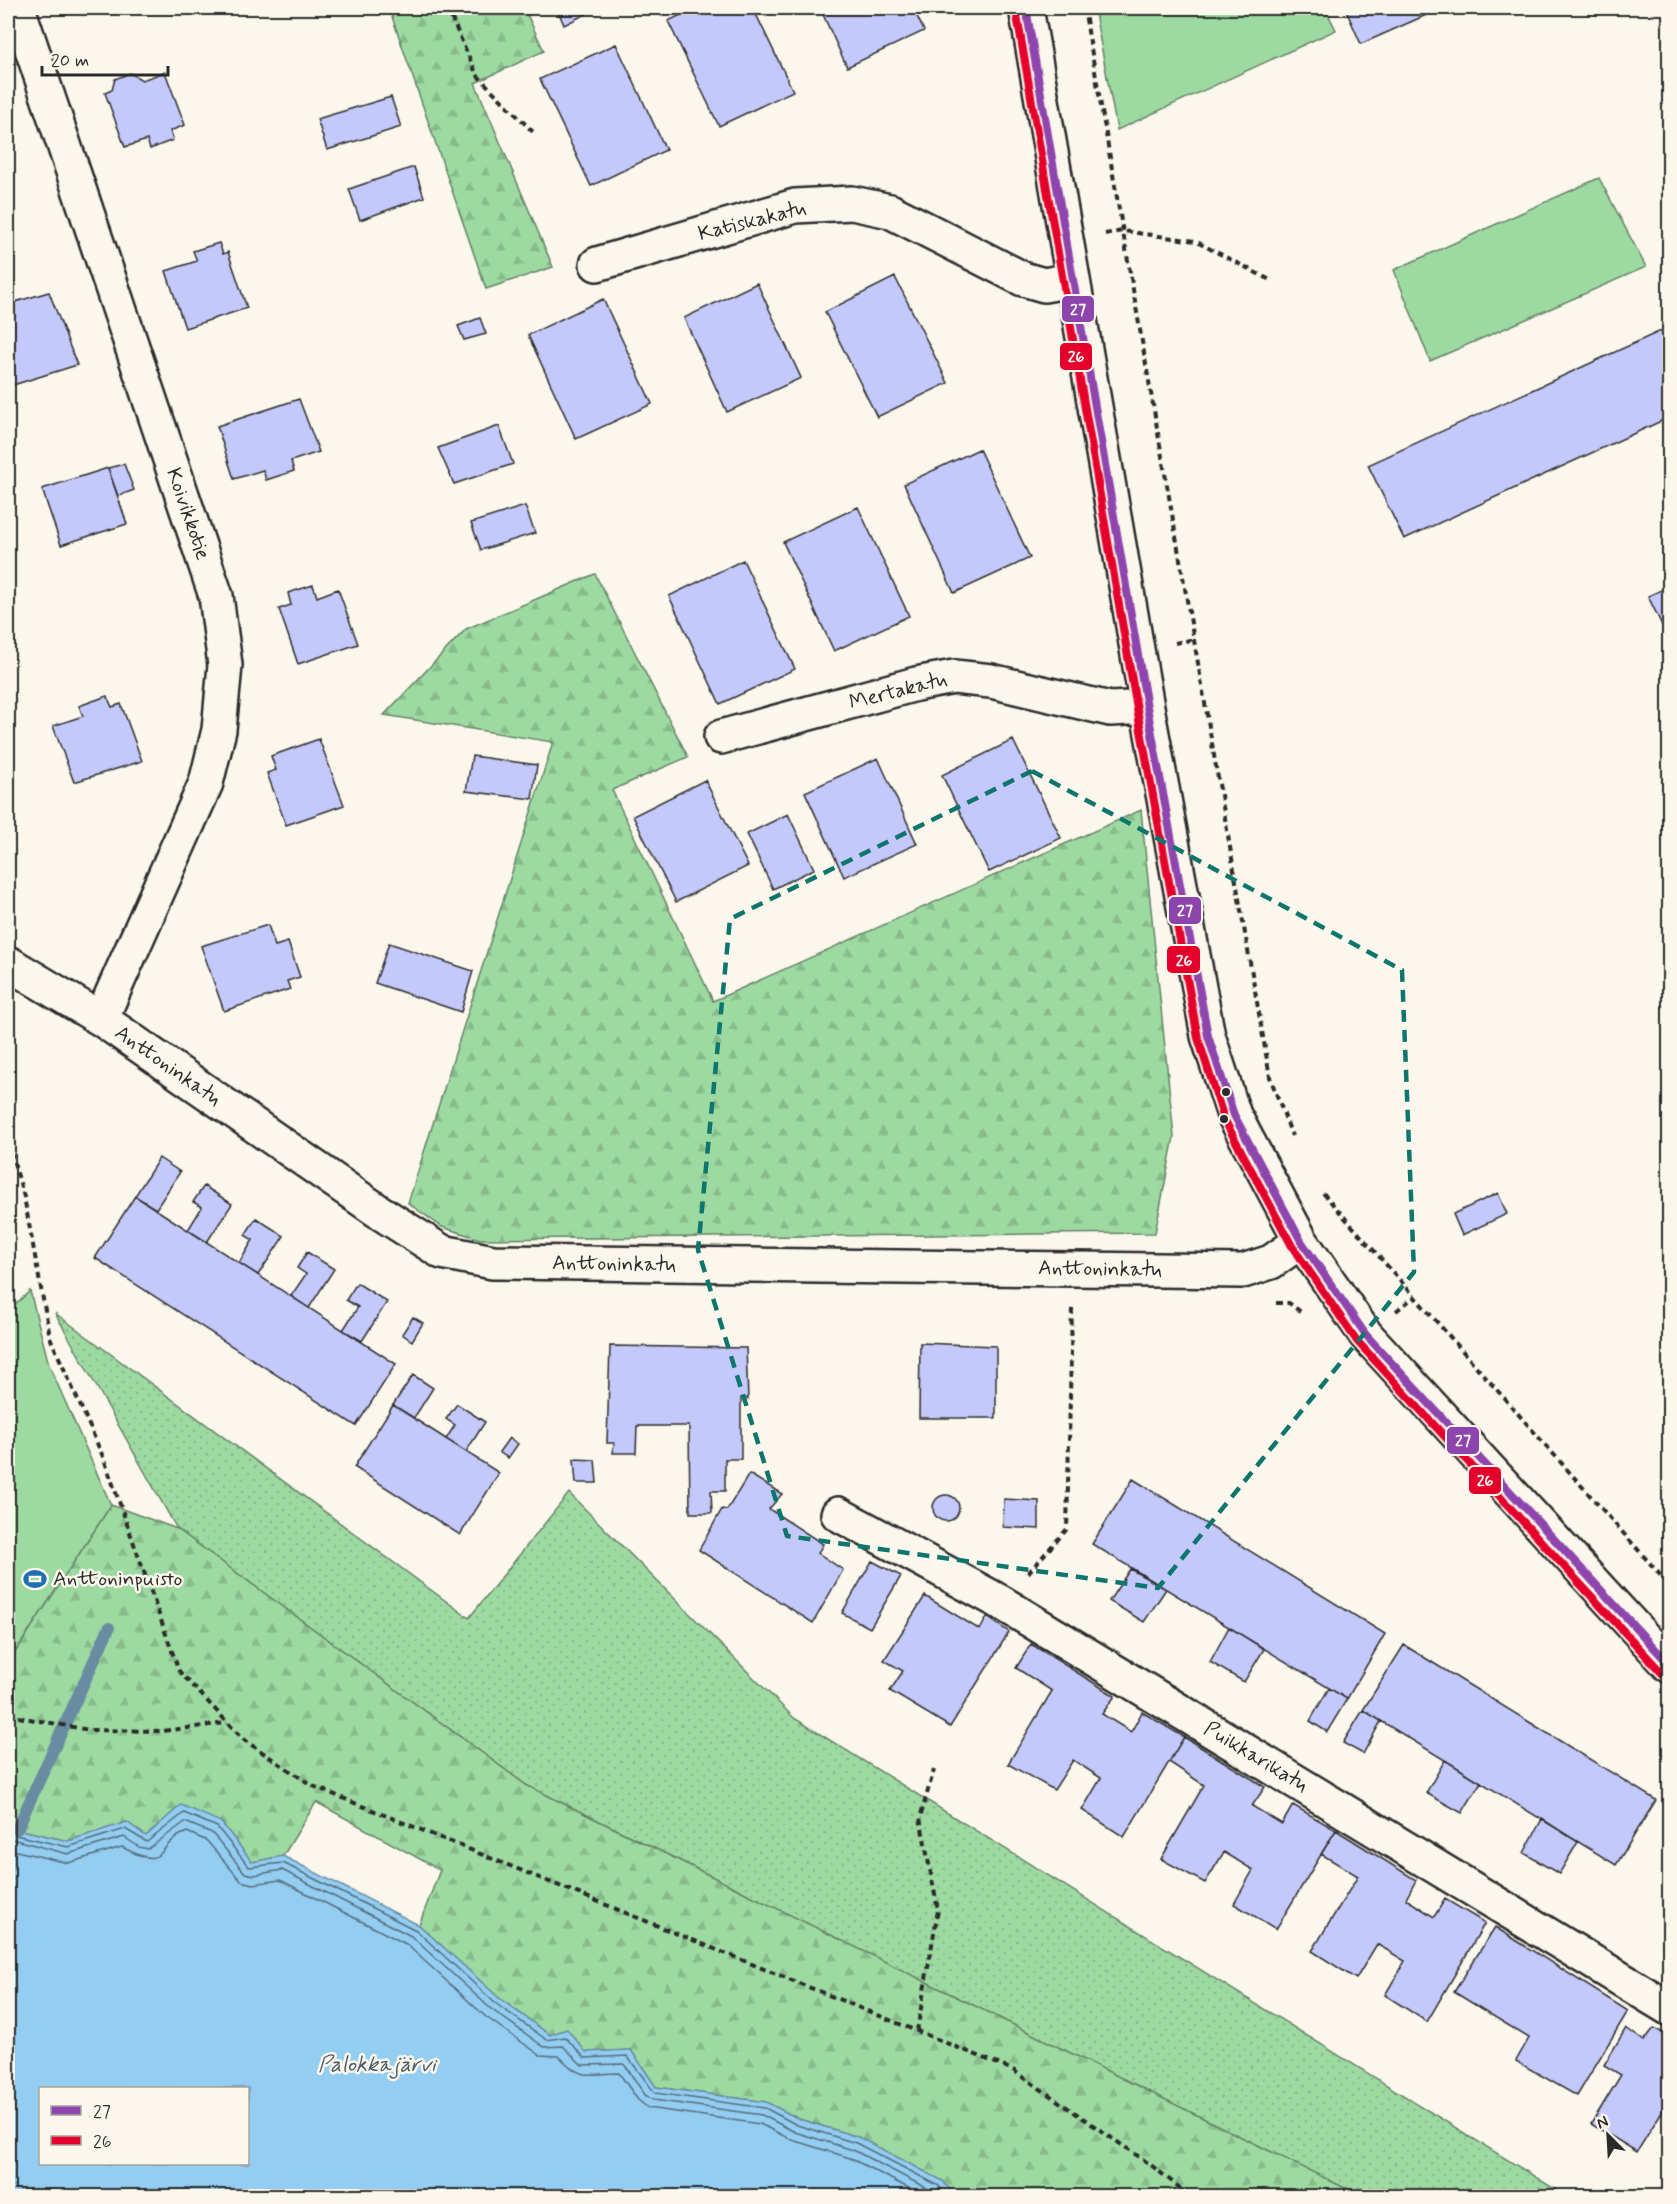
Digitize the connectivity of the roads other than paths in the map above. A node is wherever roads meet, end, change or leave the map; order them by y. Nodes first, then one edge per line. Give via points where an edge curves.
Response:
1 (18, 8) edge
2 (1026, 8) edge
3 (597, 264) dead end
4 (1072, 280) junction
5 (1147, 707) junction
6 (721, 737) dead end
7 (8, 963) edge
8 (102, 1019) junction
9 (1301, 1241) junction
10 (838, 1514) dead end
11 (1670, 1666) edge
12 (1670, 2009) edge

1 - 8 street, Koivikkotie via 216,596 225,665 219,730 206,783
2 - 4 street
3 - 4 street, Katiskakatu via 795,206 852,203 890,211 1023,279 1044,285
4 - 5 street
5 - 6 street, Mertakatu via 1110,709 991,681 954,677
5 - 9 street via 1208,1036 1234,1115
7 - 8 street, Anttoninkatu
8 - 9 street, Anttoninkatu via 381,1214 442,1252 493,1262 1243,1271 1271,1262
9 - 11 street via 1366,1335
10 - 12 street, Puikkarikatu via 1002,1603

